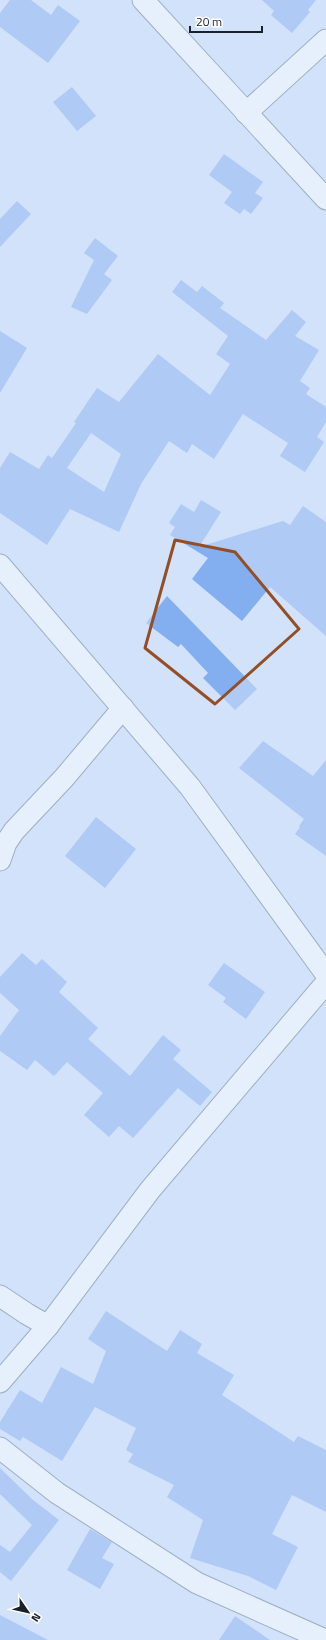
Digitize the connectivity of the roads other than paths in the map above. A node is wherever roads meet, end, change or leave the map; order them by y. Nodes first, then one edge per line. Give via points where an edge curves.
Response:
1 (143, 0) edge
2 (326, 40) edge
3 (246, 113) junction
4 (326, 199) edge
5 (0, 565) edge
6 (123, 708) junction
7 (0, 860) edge
8 (326, 974) edge
9 (326, 983) edge
10 (0, 1296) edge
11 (48, 1326) junction
12 (0, 1382) edge
13 (0, 1448) edge
14 (325, 1640) edge

1 - 3 street
2 - 3 street
3 - 4 street
5 - 6 street
6 - 7 street via 64,778 14,831
6 - 8 street via 190,787
9 - 11 street via 150,1190
10 - 11 street
11 - 12 street
13 - 14 street via 56,1493 197,1583

